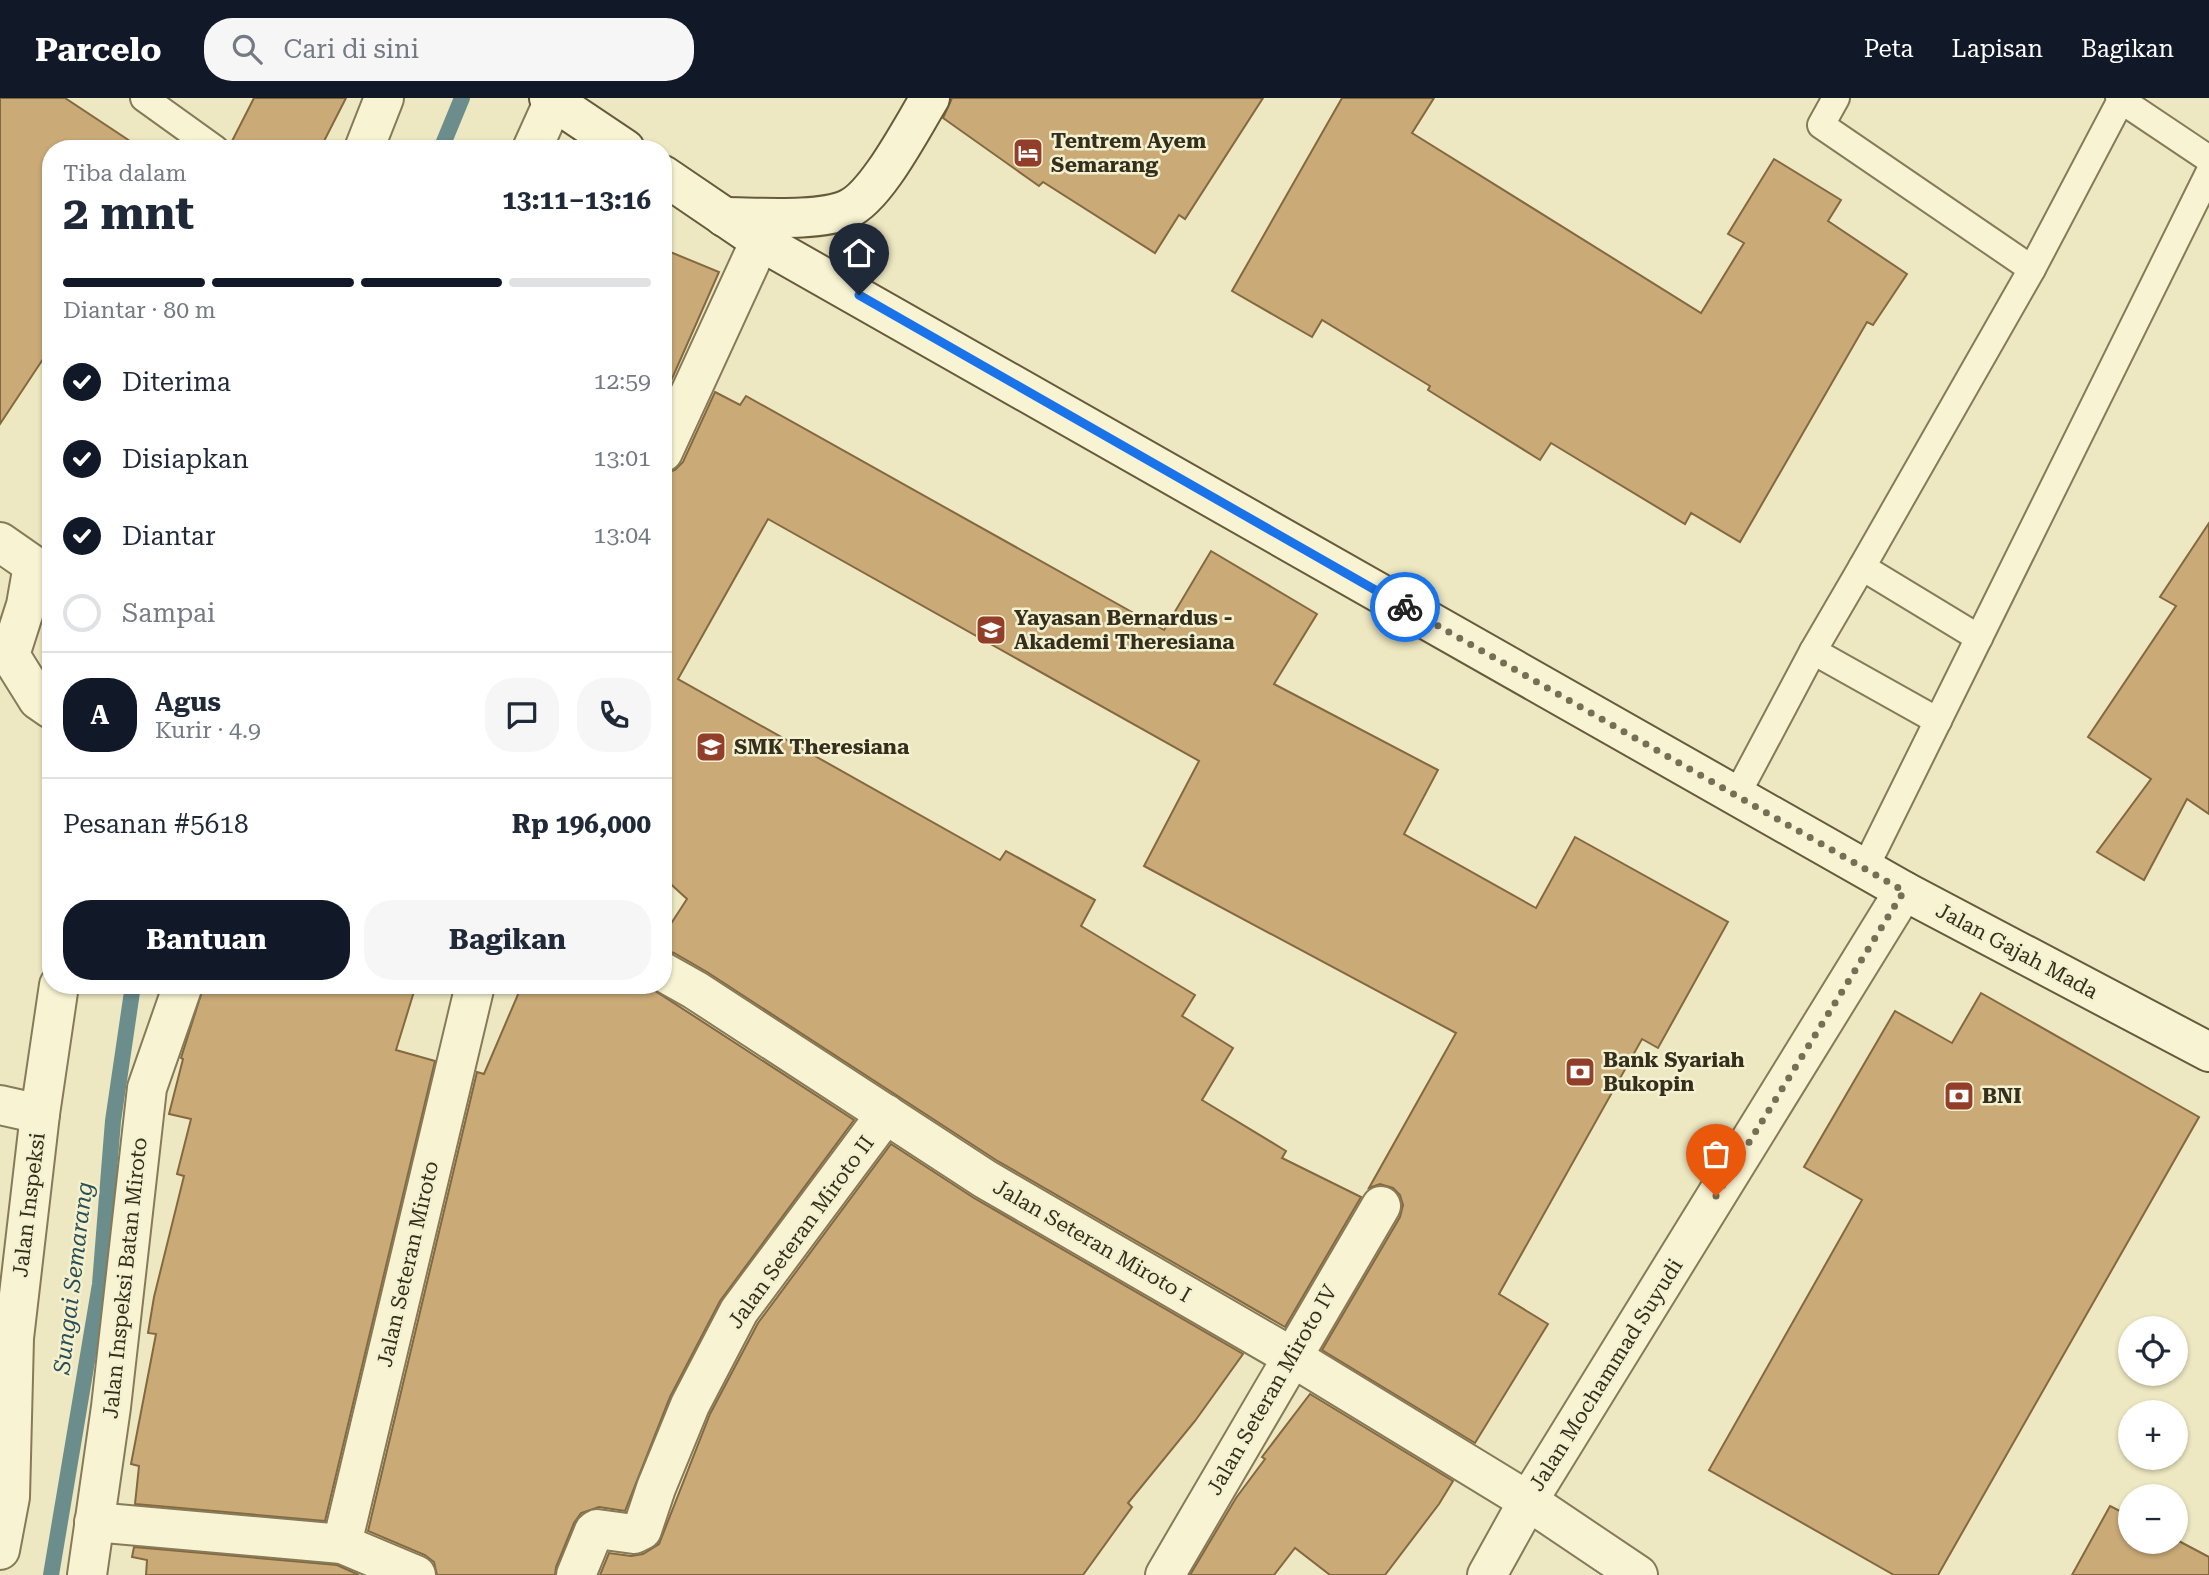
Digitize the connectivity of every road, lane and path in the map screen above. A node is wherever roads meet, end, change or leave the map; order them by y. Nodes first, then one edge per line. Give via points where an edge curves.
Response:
1 (145, 98) edge
2 (384, 98) edge
3 (930, 98) edge
4 (1836, 98) edge
5 (553, 99) edge
6 (2120, 99) edge
7 (203, 140) edge
8 (368, 140) edge
9 (536, 140) edge
10 (612, 140) edge
11 (2209, 159) edge
12 (2209, 173) edge
13 (672, 181) edge
14 (724, 217) junction
15 (760, 241) junction
16 (2032, 269) junction
17 (672, 432) edge
18 (0, 542) edge
19 (1862, 567) junction
20 (1979, 638) junction
21 (1813, 651) junction
22 (42, 703) edge
23 (1938, 721) junction
24 (1736, 796) junction
25 (1865, 868) junction
26 (1904, 891) junction
27 (672, 977) edge
28 (58, 994) edge
29 (180, 994) edge
30 (473, 994) edge
31 (2209, 1052) edge
32 (0, 1105) edge
33 (40, 1114) junction
34 (886, 1114) junction
35 (1381, 1206) dead end
36 (1292, 1357) junction
37 (5, 1496) edge
38 (1528, 1501) junction
39 (94, 1522) junction
40 (342, 1544) junction
41 (0, 1550) edge
42 (87, 1575) edge
43 (416, 1575) edge
44 (576, 1575) edge
45 (1165, 1575) edge
46 (1487, 1575) edge
47 (1638, 1575) edge

1 - 7 lane
2 - 8 street
3 - 14 street via 874,187 854,206 815,216
4 - 16 lane via 1821,125
5 - 9 street
5 - 10 street
6 - 11 lane
6 - 16 lane
12 - 20 lane
13 - 14 street, Jalan Gajah Mada
14 - 15 street, Jalan Gajah Mada
15 - 17 street
15 - 24 street, Jalan Gajah Mada
16 - 19 lane
18 - 22 street via 33,565 10,655
19 - 20 lane
19 - 21 lane
20 - 23 lane
21 - 23 lane
21 - 24 lane
23 - 25 lane
24 - 25 street, Jalan Gajah Mada
25 - 26 street, Jalan Gajah Mada
26 - 31 street, Jalan Gajah Mada
26 - 38 street, Jalan Mochammad Suyudi
27 - 34 street, Jalan Seteran Miroto I
28 - 33 street, Jalan Inspeksi
29 - 39 street, Jalan Inspeksi Batan Miroto via 147,1088
30 - 40 street, Jalan Seteran Miroto
32 - 33 street
33 - 37 street, Jalan Inspeksi via 14,1338
34 - 36 street, Jalan Seteran Miroto I via 985,1179
34 - 44 street, Jalan Seteran Miroto II via 739,1311 690,1405 642,1530 634,1534 594,1531
35 - 36 street, Jalan Seteran Miroto IV
36 - 38 street, Jalan Seteran Miroto I
36 - 45 street, Jalan Seteran Miroto IV
37 - 41 street, Jalan Inspeksi
38 - 46 street, Jalan Mochammad Suyudi
38 - 47 street, Jalan Seteran Miroto I
39 - 40 street
39 - 42 street, Jalan Inspeksi Batan Miroto
40 - 43 street

